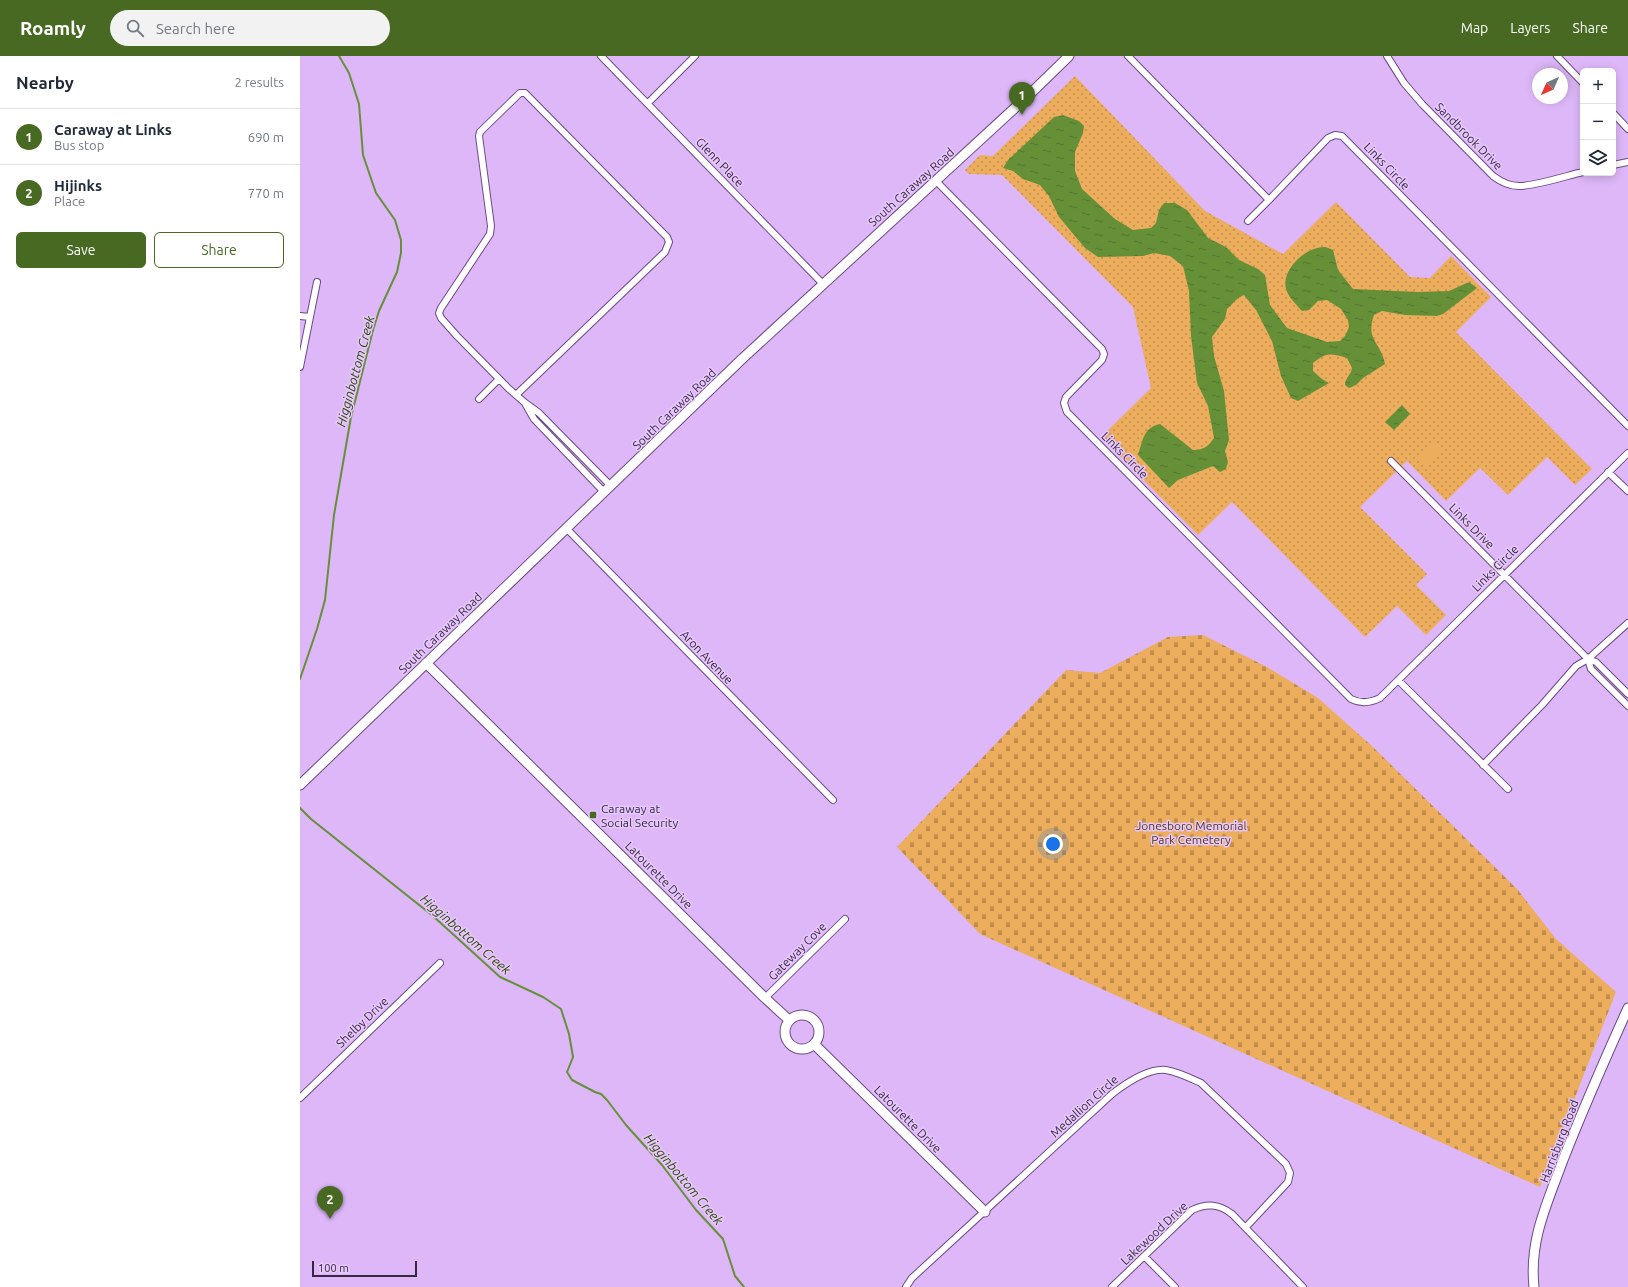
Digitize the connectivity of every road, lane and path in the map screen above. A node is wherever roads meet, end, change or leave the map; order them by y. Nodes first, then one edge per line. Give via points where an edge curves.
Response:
1 (601, 56) edge
2 (695, 56) edge
3 (1069, 56) edge
4 (1128, 56) edge
5 (1386, 56) edge
6 (1557, 56) edge
7 (1580, 80) edge
8 (648, 103) junction
9 (1616, 116) edge
10 (1628, 129) edge
11 (1628, 162) edge
12 (1616, 165) edge
13 (1580, 173) edge
14 (936, 181) junction
15 (1269, 200) junction
16 (1248, 221) dead end
17 (317, 282) dead end
18 (823, 284) junction
19 (300, 316) edge
20 (310, 317) junction
21 (300, 367) edge
22 (499, 379) junction
23 (516, 395) junction
24 (479, 399) dead end
25 (524, 402) junction
26 (1628, 426) edge
27 (1628, 453) edge
28 (1391, 461) dead end
29 (1608, 472) junction
30 (611, 486) junction
31 (1628, 491) edge
32 (604, 492) junction
33 (566, 528) junction
34 (1505, 574) junction
35 (1628, 623) edge
36 (1588, 659) junction
37 (426, 663) junction
38 (1398, 680) junction
39 (1628, 694) edge
40 (1628, 706) edge
41 (1484, 765) junction
42 (300, 784) edge
43 (1508, 789) dead end
44 (833, 800) dead end
45 (845, 919) dead end
46 (440, 963) dead end
47 (765, 998) junction
48 (1628, 1008) edge
49 (789, 1020) junction
50 (814, 1044) junction
51 (300, 1098) edge
52 (985, 1212) junction
53 (1246, 1227) junction
54 (1144, 1256) junction
55 (906, 1287) edge
56 (1112, 1287) edge
57 (1175, 1287) edge
58 (1303, 1287) edge
59 (1534, 1287) edge

1 - 8 street, Glenn Place
2 - 8 street
3 - 14 street, South Caraway Road
4 - 15 street
5 - 13 street, Sandbrook Drive via 1422,104 1500,181 1520,186
6 - 7 street
8 - 18 street, Glenn Place
9 - 10 street
11 - 12 street
14 - 18 street, South Caraway Road
14 - 38 street, Links Circle via 1102,349 1102,360 1066,397 1064,403 1067,412 1351,699 1365,703 1373,702
15 - 16 street
15 - 26 street, Links Circle via 1328,138 1342,136
17 - 20 street
18 - 30 street, South Caraway Road
19 - 20 street
20 - 21 street
22 - 23 street
22 - 23 street via 441,318 440,313 490,234 480,132 520,93 525,93 667,237 669,242 665,252
22 - 24 street
23 - 25 street
25 - 30 street via 539,413
25 - 32 street via 534,419
27 - 29 street, Links Circle
28 - 34 street, Links Drive
29 - 31 street
29 - 34 street, Links Circle
30 - 32 street, South Caraway Road
32 - 33 street, South Caraway Road
33 - 37 street, South Caraway Road
33 - 44 street, Aron Avenue
34 - 36 street, Links Drive
34 - 38 street, Links Circle
35 - 36 street
36 - 39 street, Links Drive via 1596,662
36 - 40 street, Links Drive via 1591,669
36 - 41 street via 1576,666
37 - 42 street, South Caraway Road
37 - 47 street, Latourette Drive
38 - 41 street
41 - 43 street
45 - 47 street, Gateway Cove
46 - 51 street, Shelby Drive
47 - 49 street, Latourette Drive
48 - 59 street, Harrisburg Road via 1581,1116 1542,1216 1533,1255
49 - 50 street via 785,1036 792,1045 803,1049
49 - 50 street via 806,1015 816,1022 819,1033
50 - 52 street, Latourette Drive
52 - 53 street, Medallion Circle via 1112,1094 1129,1081 1164,1070 1201,1083 1286,1164 1290,1173 1288,1182
52 - 55 street, Medallion Circle via 912,1278
53 - 54 street, Lakewood Drive via 1221,1207 1201,1206 1192,1210
53 - 58 street, Lakewood Drive
54 - 56 street, Lakewood Drive
54 - 57 street

